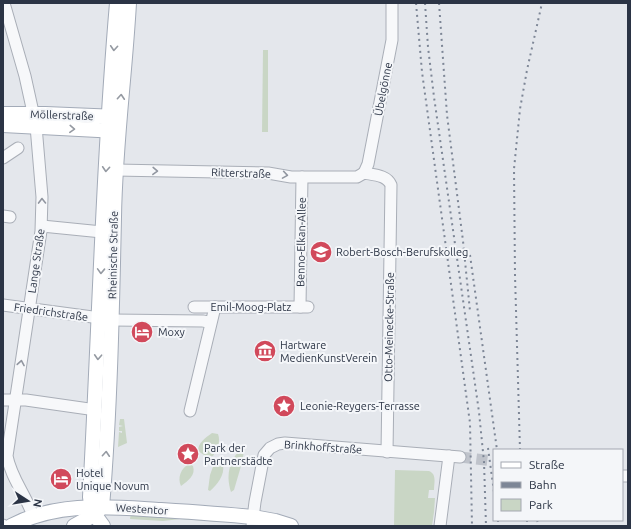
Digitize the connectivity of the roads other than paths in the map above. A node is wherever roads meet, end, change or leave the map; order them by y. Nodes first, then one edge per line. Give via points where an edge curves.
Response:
1 (4, 3) edge
2 (117, 3) edge
3 (130, 3) edge
4 (392, 3) edge
5 (3, 114) edge
6 (34, 120) junction
7 (114, 124) junction
8 (3, 125) edge
9 (18, 148) dead end
10 (4, 156) edge
11 (116, 170) junction
12 (364, 173) junction
13 (302, 177) junction
14 (42, 226) junction
15 (102, 232) junction
16 (3, 305) edge
17 (194, 307) dead end
18 (215, 307) junction
19 (304, 307) joint
20 (30, 309) junction
21 (106, 319) junction
22 (210, 325) junction
23 (3, 400) edge
24 (15, 401) junction
25 (96, 410) junction
26 (190, 411) dead end
27 (387, 452) junction
28 (5, 456) edge
29 (32, 513) junction
30 (96, 516) edge
31 (252, 522) edge
32 (11, 526) edge
33 (67, 526) edge
34 (74, 526) edge
35 (291, 526) edge
36 (440, 526) edge

1 - 6 street, Lange Straße via 25,76
2 -> 7 main road, Rheinische Straße
7 -> 3 main road, Rheinische Straße
4 - 12 street, Übelgönne via 392,40 368,164
5 - 6 main road, Möllerstraße
6 - 7 main road, Möllerstraße
6 - 8 main road, Möllerstraße
14 -> 6 street, Lange Straße via 42,197
7 - 11 main road, Rheinische Straße
7 -> 15 main road, Rheinische Straße
9 - 10 street
11 -> 13 street, Ritterstraße via 268,173
11 - 21 main road, Rheinische Straße
12 - 13 street, Ritterstraße via 357,177
12 - 27 street, Otto-Meinecke-Straße via 385,178 391,185
13 - 19 street, Benno-Elkan-Allee
14 - 15 street
14 - 20 street, Lange Straße
15 -> 21 main road, Rheinische Straße
16 - 20 street, Friedrichstraße
17 - 18 street, Emil-Moog-Platz
18 - 19 street, Emil-Moog-Platz
18 - 22 street
20 - 21 street, Friedrichstraße
24 -> 20 street, Lange Straße
21 - 22 street, Friedrichstraße via 203,321
21 -> 25 main road, Rheinische Straße
30 -> 21 main road, Rheinische Straße via 107,434
22 - 26 street
23 - 24 street
24 - 25 street via 26,400
24 - 28 street, Lange Straße
25 - 30 main road, Rheinische Straße
27 - 31 street, Brinkhoffstraße via 285,443 270,448 264,455
27 - 36 street, Brinkhoffstraße via 454,456
28 - 29 street, Lange Straße
29 - 30 main road, Westentor via 69,508
29 - 32 main road, Westentor
30 - 31 main road, Westentor via 182,512
30 - 34 main road, Westentor
31 - 35 main road, Westentor via 275,521
33 - 34 main road, Westentor

